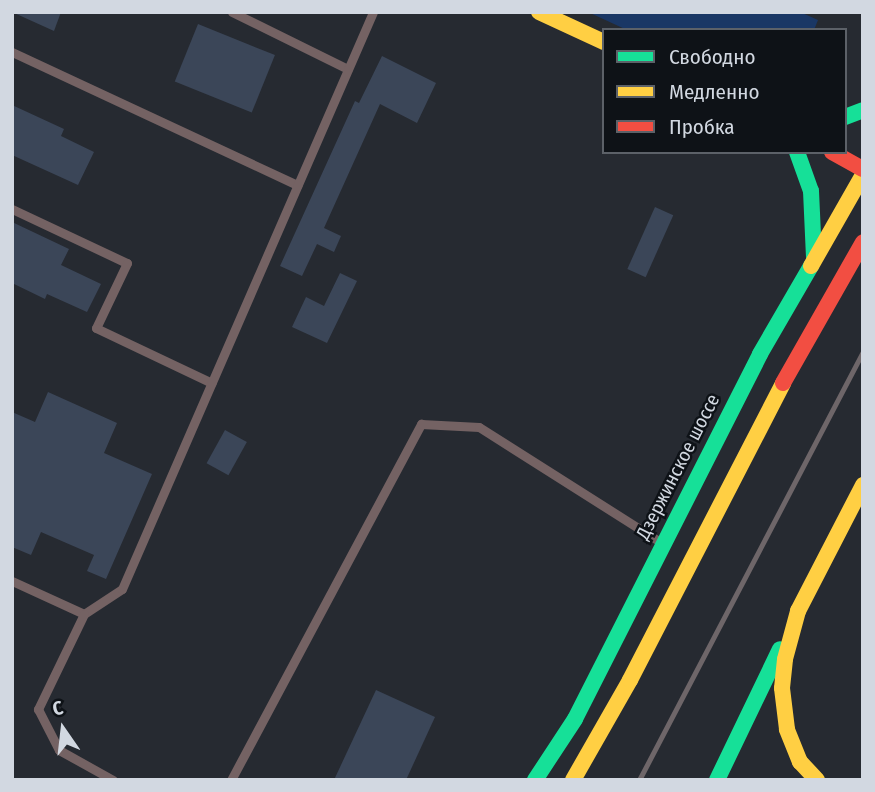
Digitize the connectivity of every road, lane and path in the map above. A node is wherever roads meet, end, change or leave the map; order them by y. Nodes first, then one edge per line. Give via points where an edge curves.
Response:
1 (232, 12) edge
2 (373, 12) edge
3 (539, 12) edge
4 (602, 42) edge
5 (12, 52) edge
6 (348, 69) junction
7 (798, 154) edge
8 (836, 154) edge
9 (863, 169) edge
10 (863, 175) edge
11 (297, 185) junction
12 (12, 209) edge
13 (863, 242) edge
14 (814, 261) junction
15 (212, 383) junction
16 (863, 485) edge
17 (662, 543) junction
18 (12, 581) edge
19 (798, 611) junction
20 (84, 614) junction
21 (603, 666) junction
22 (629, 680) junction
23 (113, 780) edge
24 (231, 780) edge
25 (535, 780) edge
26 (573, 780) edge
27 (717, 780) edge
28 (817, 780) edge

1 - 6 lane
2 - 6 lane
3 - 4 main road
5 - 11 lane
6 - 11 lane
7 - 14 main road via 811,191
8 - 9 main road
10 - 14 main road, Дзержинское шоссе
11 - 15 lane
12 - 15 lane via 127,263 96,328
13 - 22 main road via 792,366
14 - 17 main road, Дзержинское шоссе
15 - 20 lane via 122,589
16 - 19 main road
17 - 21 main road, Дзержинское шоссе
17 - 24 lane via 479,427 421,424
18 - 20 lane
19 - 27 main road
19 - 28 main road via 785,659 783,710 792,747
20 - 23 lane via 38,709 59,750
21 - 22 main road via 602,678 611,689
21 - 25 main road, Дзержинское шоссе
22 - 26 main road

